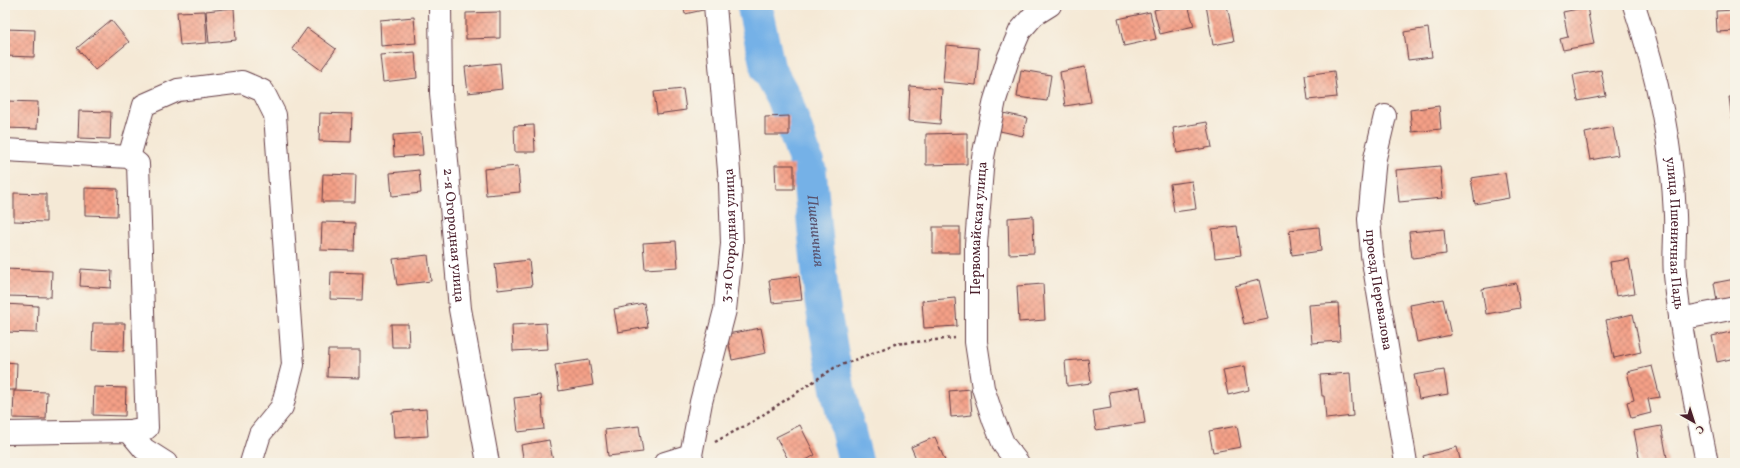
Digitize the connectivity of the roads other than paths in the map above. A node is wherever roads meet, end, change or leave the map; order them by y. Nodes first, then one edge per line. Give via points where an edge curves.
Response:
1 (440, 5) edge
2 (715, 5) edge
3 (1050, 5) edge
4 (1634, 5) edge
5 (1385, 116) dead end
6 (5, 150) edge
7 (129, 157) junction
8 (1735, 308) edge
9 (1680, 319) junction
10 (129, 431) junction
11 (5, 433) edge
12 (692, 459) edge
13 (166, 463) edge
14 (251, 463) edge
15 (488, 463) edge
16 (665, 463) edge
17 (1018, 463) edge
18 (1406, 463) edge
19 (1707, 463) edge

1 - 15 street, 2-я Огородная улица via 441,93 460,310
2 - 12 street, 3-я Огородная улица via 730,183 732,244 725,310 701,402
3 - 17 street, Первомайская улица via 1034,15 1020,31 1008,59 983,156 976,244 976,336 983,388 1004,445
4 - 9 street, улица Пшеничная Падь via 1659,90 1666,132 1675,215 1675,274
5 - 18 street, проезд Перевалова via 1375,158 1369,219 1372,255
6 - 7 street
7 - 10 street via 138,164 147,428
7 - 14 street via 144,105 178,90 242,82 263,92 275,115 293,365 282,407 260,434
8 - 9 street
9 - 19 street, улица Пшеничная Падь
10 - 11 street
10 - 13 street via 144,449
12 - 16 street

